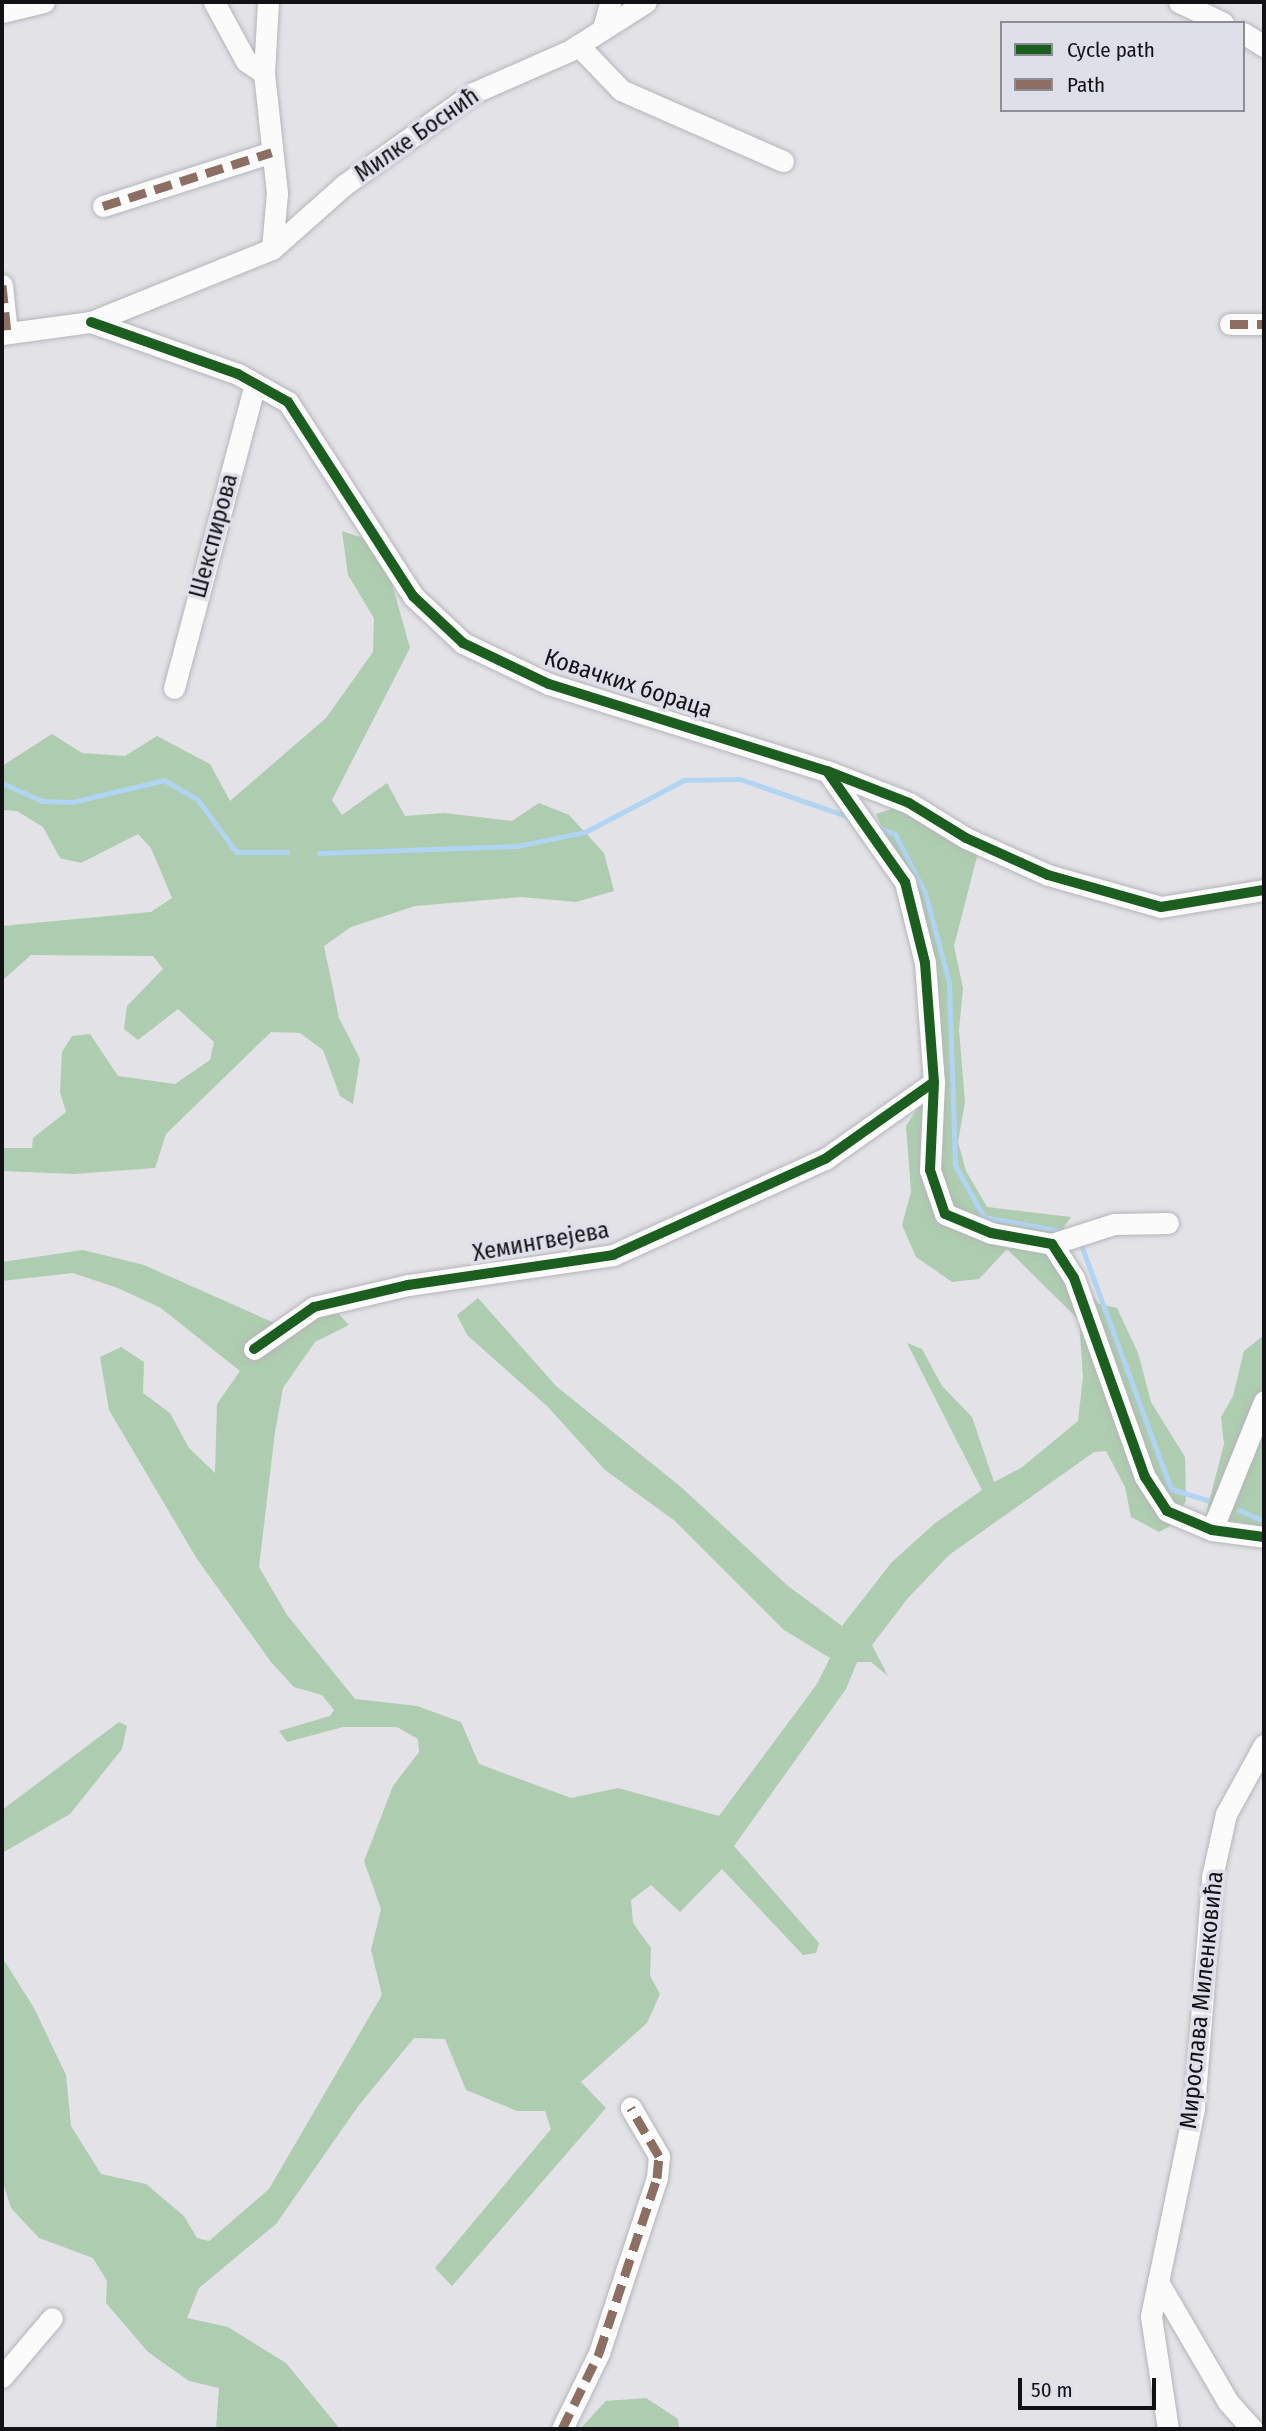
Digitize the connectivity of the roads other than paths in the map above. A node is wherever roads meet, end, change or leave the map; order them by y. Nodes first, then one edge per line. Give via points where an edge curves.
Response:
1 (40, 2) edge
2 (214, 2) edge
3 (268, 2) edge
4 (610, 2) edge
5 (646, 2) edge
6 (1179, 2) edge
7 (2, 12) edge
8 (1219, 21) edge
9 (603, 29) junction
10 (1245, 34) edge
11 (578, 45) junction
12 (1264, 46) edge
13 (264, 73) junction
14 (272, 152) junction
15 (783, 161) dead end
16 (103, 206) dead end
17 (272, 249) junction
18 (2, 285) edge
19 (91, 322) junction
20 (1230, 324) dead end
21 (1264, 324) edge
22 (4, 334) edge
23 (255, 384) junction
24 (174, 688) dead end
25 (827, 771) junction
26 (1264, 890) edge
27 (934, 1082) junction
28 (1168, 1223) dead end
29 (1052, 1244) junction
30 (254, 1349) dead end
31 (1264, 1401) edge
32 (1212, 1530) junction
33 (1264, 1537) edge
34 (1264, 1745) edge
35 (631, 2108) dead end
36 (1158, 2282) junction
37 (52, 2318) dead end
38 (2, 2377) edge
39 (562, 2429) edge
40 (1168, 2429) edge
41 (1252, 2429) edge

1 - 7 street
2 - 13 street via 246,61
3 - 13 street
4 - 9 street
5 - 9 street, Милке Боснић
6 - 8 street
9 - 11 street, Милке Боснић
10 - 12 street
11 - 15 street via 621,90
11 - 17 street, Милке Боснић via 473,93 344,185
13 - 14 street
14 - 16 street
14 - 17 street via 277,193
17 - 19 street, Ковачких бораца
18 - 22 street
19 - 22 street, Ковачких бораца
19 - 23 street, Ковачких бораца
20 - 21 street
23 - 24 street, Шекспирова
23 - 25 street, Ковачких бораца via 288,402 413,596 463,643 548,684
25 - 26 street, Ковачких бораца via 908,803 966,838 1048,875 1161,907
25 - 27 street via 905,882 925,963
27 - 29 street via 930,1170 945,1214 991,1233
27 - 30 street, Хемингвејева via 825,1159 613,1255 408,1285 314,1307
28 - 29 street via 1114,1224
29 - 32 street via 1074,1278 1145,1477 1167,1511
31 - 32 street
32 - 33 street
34 - 36 street, Мирослава Миленковића via 1226,1814 1212,1877 1195,2108
35 - 39 street via 659,2157 657,2178 599,2353
36 - 40 street, Мирослава Миленковића via 1151,2316
36 - 41 street via 1228,2402
37 - 38 street

